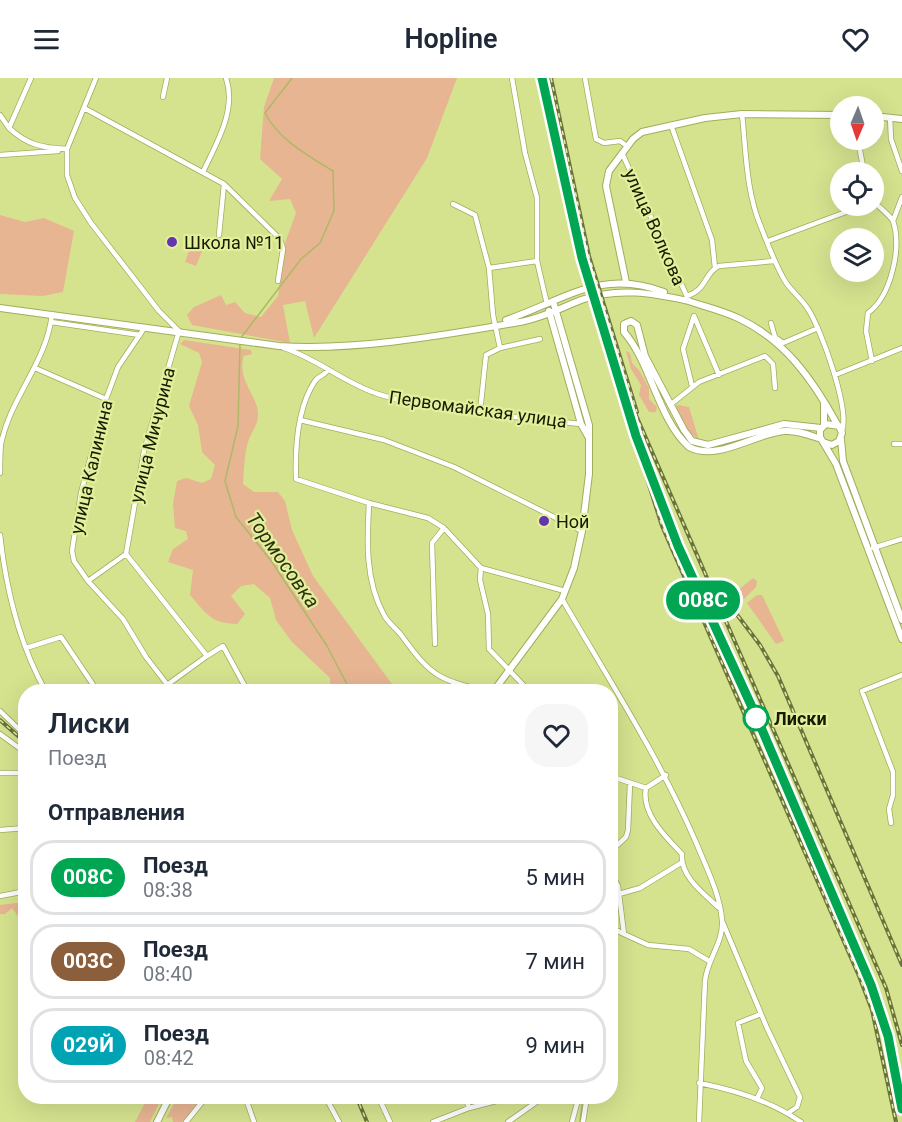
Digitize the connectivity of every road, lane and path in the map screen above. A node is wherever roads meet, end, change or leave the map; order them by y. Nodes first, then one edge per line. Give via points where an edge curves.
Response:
1 (31, 78) edge
2 (96, 78) edge
3 (167, 78) edge
4 (226, 78) edge
5 (512, 78) edge
6 (585, 78) edge
7 (163, 97) dead end
8 (84, 108) junction
9 (742, 114) junction
10 (0, 115) edge
11 (830, 115) edge
12 (884, 117) edge
13 (890, 117) junction
14 (902, 118) edge
15 (671, 125) junction
16 (9, 128) junction
17 (627, 146) junction
18 (67, 149) junction
19 (622, 153) junction
20 (0, 155) edge
21 (902, 171) edge
22 (203, 172) junction
23 (224, 184) junction
24 (902, 197) edge
25 (453, 204) dead end
26 (884, 213) edge
27 (835, 216) edge
28 (892, 221) junction
29 (219, 234) dead end
30 (768, 241) junction
31 (900, 250) edge
32 (537, 261) junction
33 (774, 261) junction
34 (489, 268) junction
35 (715, 268) junction
36 (278, 281) dead end
37 (626, 282) junction
38 (688, 299) junction
39 (550, 302) junction
40 (0, 308) edge
41 (553, 312) junction
42 (52, 314) junction
43 (51, 322) junction
44 (771, 323) dead end
45 (494, 325) junction
46 (145, 327) junction
47 (638, 328) junction
48 (818, 328) junction
49 (179, 332) junction
50 (626, 334) junction
51 (140, 335) junction
52 (540, 339) dead end
53 (279, 346) junction
54 (500, 348) junction
55 (902, 348) edge
56 (872, 361) junction
57 (35, 368) junction
58 (328, 369) junction
59 (719, 375) junction
60 (835, 375) junction
61 (692, 386) junction
62 (775, 388) dead end
63 (106, 399) junction
64 (824, 399) junction
65 (670, 405) junction
66 (480, 412) junction
67 (300, 420) junction
68 (581, 424) junction
69 (837, 424) junction
70 (589, 425) junction
71 (823, 427) junction
72 (842, 431) junction
73 (589, 439) junction
74 (841, 439) junction
75 (822, 441) junction
76 (894, 444) dead end
77 (902, 444) edge
78 (0, 473) edge
79 (369, 503) junction
80 (444, 528) junction
81 (582, 531) junction
82 (0, 535) edge
83 (902, 539) edge
84 (871, 549) junction
85 (126, 555) junction
86 (481, 568) junction
87 (88, 581) junction
88 (565, 591) junction
89 (562, 599) junction
90 (902, 620) edge
91 (902, 639) edge
92 (435, 644) dead end
93 (26, 648) junction
94 (207, 656) junction
95 (511, 669) junction
96 (902, 675) edge
97 (42, 684) edge
98 (93, 684) edge
99 (166, 684) edge
100 (168, 684) edge
101 (244, 684) edge
102 (458, 684) edge
103 (499, 684) edge
104 (523, 684) edge
105 (612, 684) edge
106 (618, 694) edge
107 (0, 711) edge
108 (18, 728) edge
109 (0, 734) edge
110 (18, 747) edge
111 (0, 773) edge
112 (18, 773) edge
113 (666, 775) junction
114 (618, 779) edge
115 (630, 783) junction
116 (646, 789) junction
117 (891, 823) dead end
118 (18, 829) edge
119 (0, 830) edge
120 (618, 844) edge
121 (681, 864) junction
122 (618, 889) edge
123 (18, 893) edge
124 (620, 894) junction
125 (0, 896) edge
126 (720, 908) junction
127 (722, 920) junction
128 (618, 931) edge
129 (624, 934) junction
130 (709, 961) junction
131 (761, 1014) junction
132 (699, 1083) junction
133 (757, 1099) junction
134 (166, 1104) edge
135 (201, 1104) edge
136 (248, 1104) edge
137 (329, 1104) edge
138 (382, 1104) edge
139 (468, 1104) edge
140 (484, 1104) edge
141 (531, 1104) edge
142 (577, 1104) edge
143 (586, 1104) edge
144 (469, 1108) junction
145 (788, 1113) junction
146 (189, 1120) edge
147 (157, 1122) edge
148 (254, 1122) edge
149 (339, 1122) edge
150 (390, 1122) edge
151 (433, 1122) edge
152 (507, 1122) edge
153 (572, 1122) edge
154 (583, 1122) edge
155 (699, 1122) edge
156 (801, 1122) edge

1 - 16 street
2 - 8 street
3 - 7 street
4 - 22 street via 229,108
5 - 32 street via 537,198
6 - 17 street via 596,139 604,144 620,141
8 - 18 street
8 - 22 street
9 - 11 main road
9 - 15 main road
9 - 30 street via 752,198
10 - 16 street
12 - 13 main road
13 - 14 main road
13 - 21 street via 891,139
15 - 17 main road via 642,132
15 - 35 street via 712,240
16 - 18 street via 22,140 43,148
17 - 19 main road
18 - 20 street
18 - 49 street via 67,175 75,198
19 - 37 main road via 609,171 606,186
19 - 38 street, улица Волкова
22 - 23 street
23 - 29 street
23 - 36 street via 280,240 283,249
24 - 28 street
25 - 34 street via 475,215
26 - 28 street
27 - 30 street
28 - 31 street
30 - 33 street
31 - 56 street via 881,303 868,313 866,332
32 - 34 street
32 - 39 street
33 - 35 street
33 - 48 street
34 - 45 street
35 - 38 street via 700,290
37 - 38 main road, Первомайская улица
37 - 39 main road, Первомайская улица via 602,284
38 - 41 main road, Первомайская улица via 621,291
38 - 64 main road via 736,317 765,334 800,366
39 - 41 main road
39 - 45 main road, Первомайская улица
40 - 42 main road, Первомайская улица
41 - 45 main road, Первомайская улица
41 - 68 main road
41 - 70 main road
42 - 43 street
42 - 46 main road, Первомайская улица
43 - 51 street
43 - 57 street
44 - 48 street via 775,338 783,343
45 - 53 main road, Первомайская улица via 355,345
45 - 54 street
46 - 49 main road, Первомайская улица
46 - 51 street, улица Калинина
47 - 50 main road via 634,334
47 - 50 main road via 633,321 627,322 623,329
47 - 65 main road via 645,356
48 - 60 street
49 - 53 main road, Первомайская улица
49 - 85 street, улица Мичурина via 144,451
50 - 75 main road via 678,434 691,448 712,451 785,431
51 - 63 street, улица Калинина via 118,367
52 - 54 street
53 - 58 street, Первомайская улица
54 - 66 street via 486,355
55 - 56 street
56 - 60 street
57 - 63 street
57 - 78 street via 15,404 1,445
58 - 66 street, Первомайская улица via 353,384 394,399
58 - 67 street via 315,380
59 - 61 street
59 - 61 street via 694,315 683,349
59 - 62 street via 765,356 773,364
60 - 72 street
61 - 65 street
63 - 87 street, улица Калинина via 81,493 72,551
64 - 69 main road
64 - 71 main road
65 - 71 main road via 689,439 699,444 784,424
66 - 68 street, Первомайская улица
67 - 79 street via 295,448 296,479
67 - 81 street via 384,440 454,467
68 - 70 main road
68 - 73 main road
69 - 71 main road
69 - 72 main road
70 - 73 main road
71 - 75 main road
72 - 74 main road
73 - 81 main road
74 - 75 main road via 834,444
74 - 84 main road via 843,461
75 - 84 main road via 836,464
76 - 77 street
79 - 80 street via 428,518
79 - 102 street via 370,579 384,617 416,658 434,674
80 - 86 street
80 - 92 street via 432,543
81 - 88 main road
82 - 93 street via 6,585
83 - 84 street
84 - 90 main road
84 - 91 main road
85 - 87 street
85 - 94 street
86 - 88 street
86 - 95 street via 489,649
87 - 99 street, улица Калинина via 123,619
88 - 89 main road
89 - 95 main road
89 - 105 street
93 - 97 street
93 - 98 street via 61,637
94 - 100 street
94 - 101 street via 223,646
95 - 103 main road
95 - 104 street
96 - 117 street via 862,691 893,772
106 - 113 street
107 - 108 street
109 - 110 street
111 - 112 street
113 - 116 street
113 - 126 street
114 - 115 street
115 - 116 street
115 - 120 street via 628,830
116 - 121 street via 649,811 682,854
118 - 119 street
121 - 124 street via 640,888
121 - 126 street via 694,884
122 - 124 street
123 - 125 street
124 - 129 street
126 - 127 street
127 - 130 street via 719,942
127 - 131 street
128 - 129 street
129 - 130 street via 648,945 689,949
130 - 132 street
131 - 133 street via 738,1023 746,1061 762,1088
131 - 145 street via 800,1097 797,1107
132 - 133 street
132 - 155 street
133 - 145 street
134 - 147 main road
135 - 146 street
136 - 148 street
137 - 149 street
138 - 150 street
139 - 144 street
140 - 144 street
141 - 152 street
142 - 153 street
143 - 154 street
144 - 151 street
145 - 156 street

